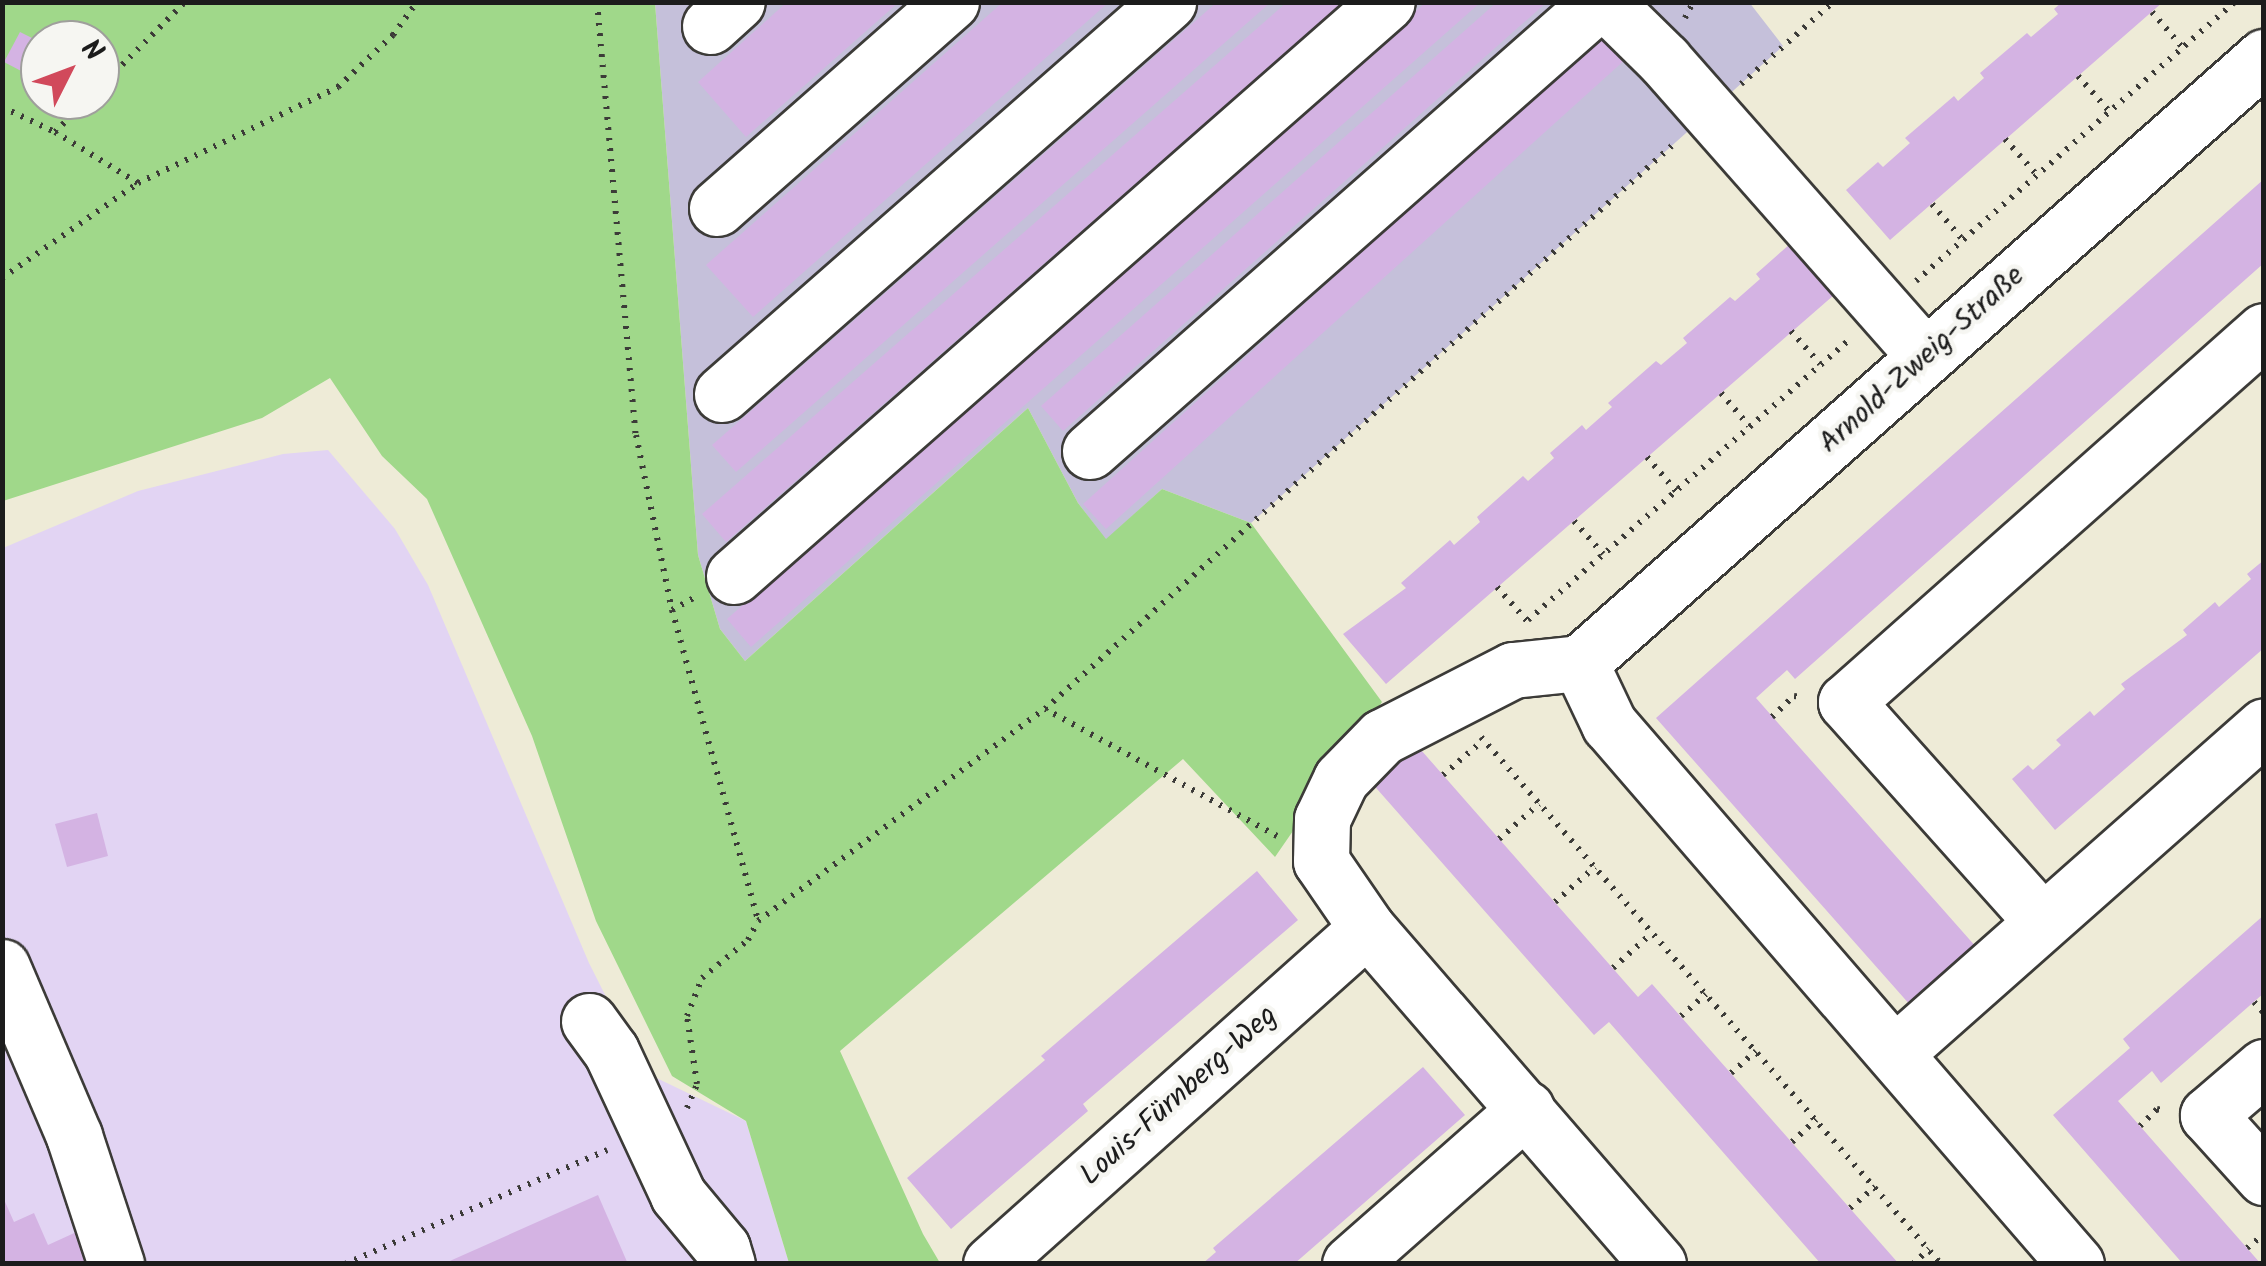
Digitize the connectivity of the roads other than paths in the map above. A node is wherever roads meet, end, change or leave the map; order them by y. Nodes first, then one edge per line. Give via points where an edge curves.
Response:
1 (951, 2) edge
2 (1168, 2) edge
3 (1387, 2) edge
4 (1602, 2) edge
5 (2264, 57) edge
6 (717, 208) dead end
7 (2264, 330) edge
8 (1926, 356) junction
9 (722, 394) dead end
10 (1090, 451) dead end
11 (734, 576) dead end
12 (1580, 663) junction
13 (2264, 726) edge
14 (2042, 920) junction
15 (1367, 928) junction
16 (2, 968) edge
17 (590, 1021) dead end
18 (1895, 1052) junction
19 (2264, 1068) edge
20 (1526, 1109) junction
21 (2264, 1177) edge
22 (116, 1264) edge
23 (727, 1264) edge
24 (990, 1264) edge
25 (1350, 1264) edge
26 (1658, 1264) edge
27 (2076, 1264) edge

1 - 6 street
2 - 9 street
3 - 11 street
4 - 8 street via 1710,112
4 - 10 street
5 - 8 street, Arnold-Zweig-Straße
7 - 14 street via 1846,702
8 - 12 street, Arnold-Zweig-Straße
12 - 15 street via 1513,670 1467,721 1382,737 1342,779 1322,819 1322,861
12 - 18 street via 1609,724
13 - 14 street
14 - 18 street
15 - 20 street
15 - 24 street, Louis-Fürnberg-Weg
16 - 22 street via 74,1136
17 - 23 street via 678,1194 722,1248
18 - 27 street
19 - 21 street via 2208,1115
20 - 25 street
20 - 26 street

